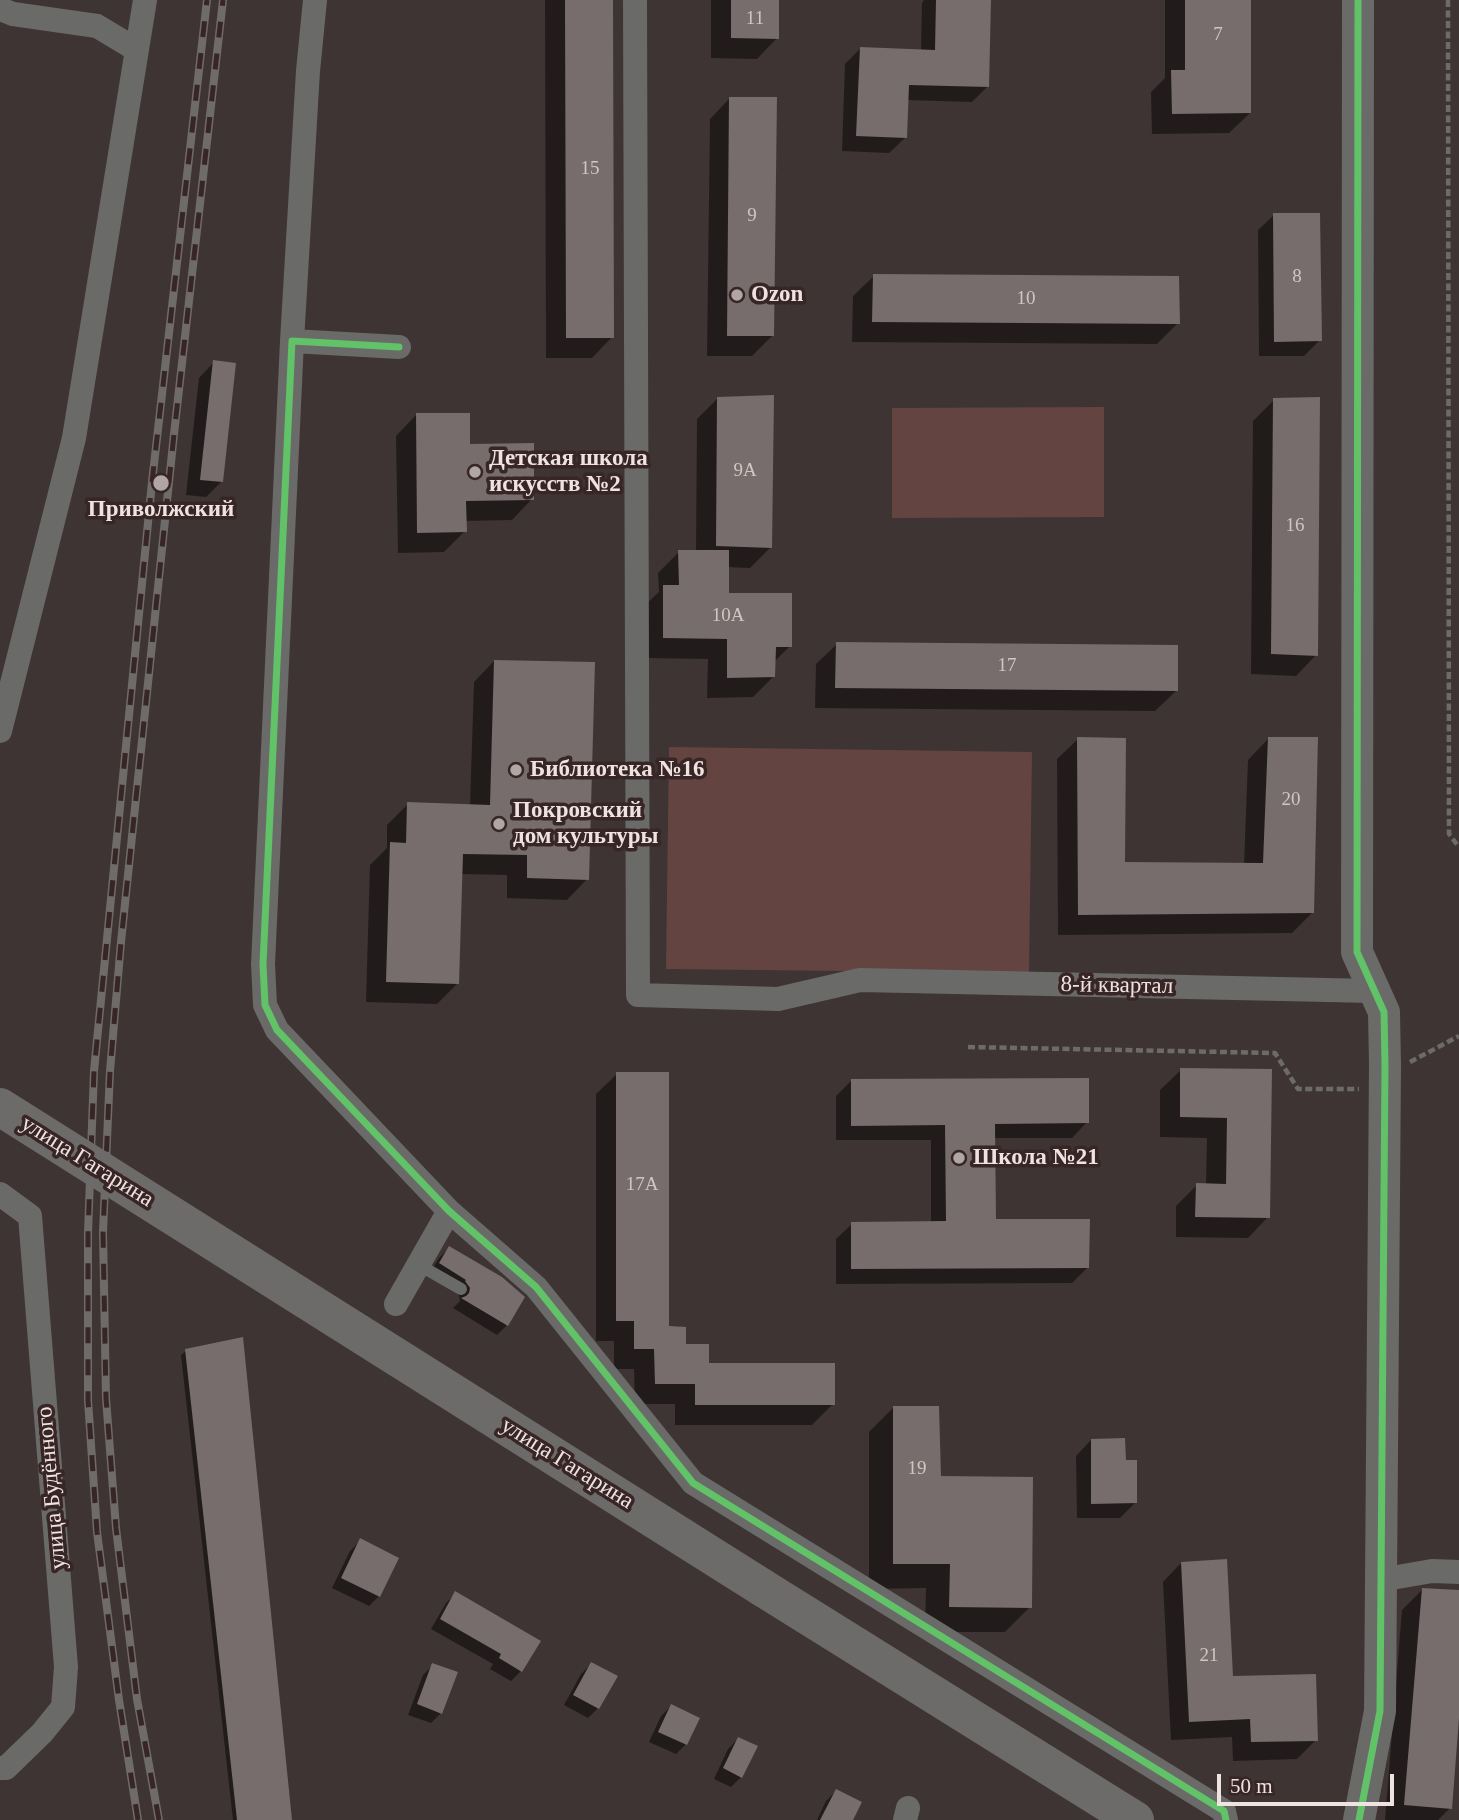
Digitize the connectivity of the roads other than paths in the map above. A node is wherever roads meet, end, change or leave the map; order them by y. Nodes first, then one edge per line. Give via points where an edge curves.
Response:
1 (145, 0) edge
2 (315, 0) edge
3 (635, 0) edge
4 (1358, 0) edge
5 (0, 9) edge
6 (137, 50) junction
7 (292, 341) junction
8 (399, 347) dead end
9 (0, 731) edge
10 (1374, 991) junction
11 (0, 1107) edge
12 (0, 1194) edge
13 (449, 1210) junction
14 (419, 1265) junction
15 (461, 1289) dead end
16 (396, 1304) dead end
17 (1459, 1572) edge
18 (1380, 1580) junction
19 (0, 1768) edge
20 (1135, 1820) edge
21 (1226, 1820) edge
22 (1359, 1820) edge

1 - 6 street
2 - 7 street
3 - 10 street, 8-й квартал via 639,995 778,999 860,980
4 - 10 street via 1357,953
5 - 6 street via 97,26
6 - 9 street via 74,438
7 - 8 street
7 - 13 street via 263,964 265,1005 276,1030
10 - 18 street via 1384,1012 1385,1065
11 - 20 main road, улица Гагарина, bridge
12 - 19 street, улица Будённого via 30,1216 66,1667 63,1707 43,1733 6,1768
13 - 14 street
13 - 21 street via 536,1287 693,1483 1224,1811
14 - 15 lane
14 - 16 street
17 - 18 street via 1432,1571
18 - 22 street via 1380,1711

